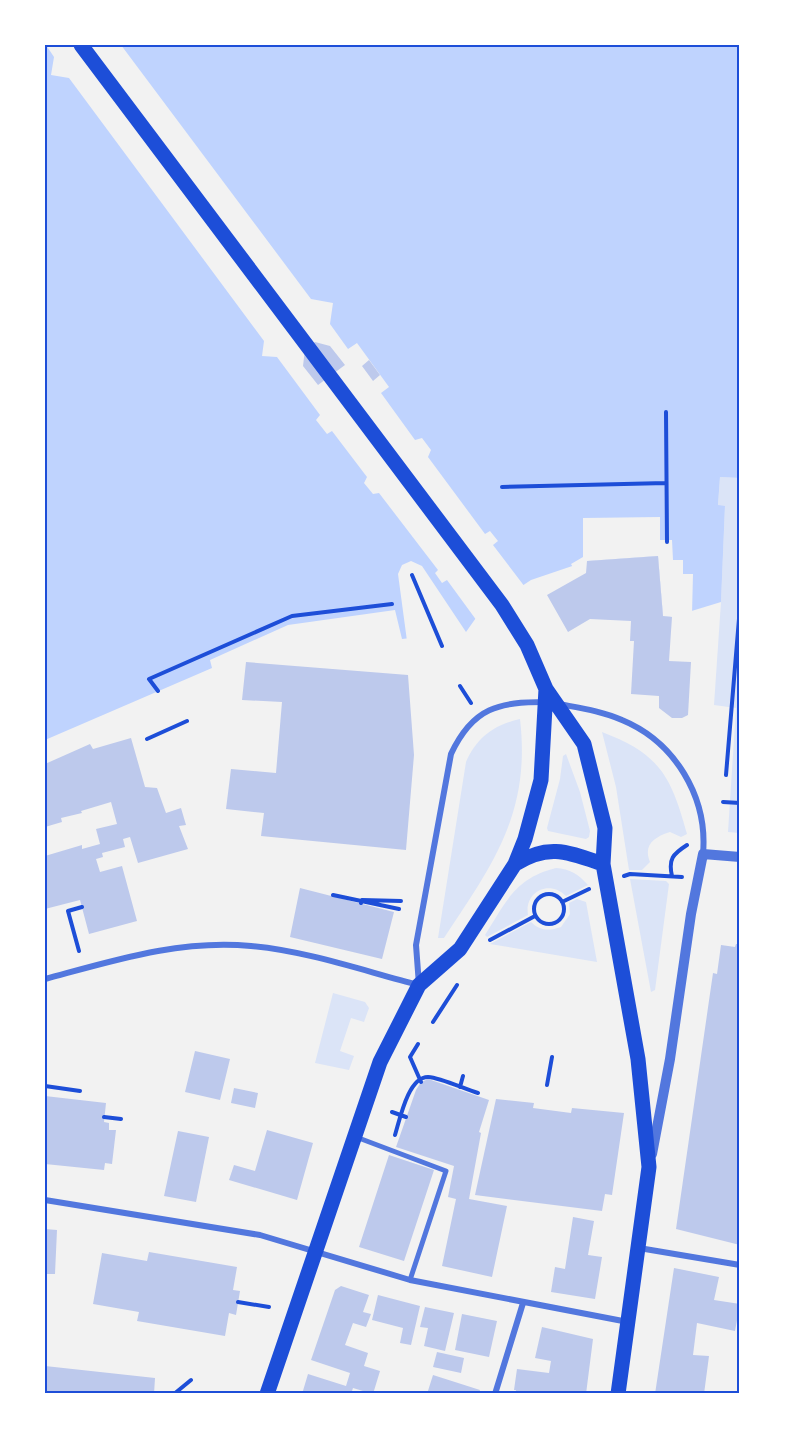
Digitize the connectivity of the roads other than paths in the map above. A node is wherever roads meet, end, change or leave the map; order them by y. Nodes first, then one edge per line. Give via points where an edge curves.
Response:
1 (81, 45) edge
2 (546, 689) junction
3 (703, 854) junction
4 (740, 857) edge
5 (515, 864) junction
6 (603, 864) junction
7 (45, 979) edge
8 (419, 985) junction
9 (354, 1137) junction
10 (649, 1167) junction
11 (45, 1200) edge
12 (638, 1248) junction
13 (315, 1252) junction
14 (740, 1265) edge
15 (410, 1280) junction
16 (523, 1303) junction
17 (628, 1323) junction
18 (267, 1394) edge
19 (495, 1394) edge
20 (618, 1394) edge

1 - 2 main road via 502,605 527,645
2 - 5 main road via 541,780
2 - 6 main road via 584,744 605,828
3 - 4 street
3 - 8 street via 692,789 682,769 656,740 600,712 547,702 514,702 491,709 463,732 451,754 416,945
3 - 10 street
5 - 6 main road via 556,850
5 - 8 main road via 460,949
6 - 10 main road via 638,1059
7 - 8 street via 163,950 225,945 276,949
8 - 9 main road via 380,1062
9 - 13 main road
9 - 15 street via 446,1171
10 - 12 main road
11 - 13 street via 260,1234
12 - 14 street
12 - 17 main road
13 - 15 street
13 - 18 main road
15 - 16 street
16 - 17 street
16 - 19 street
17 - 20 main road

